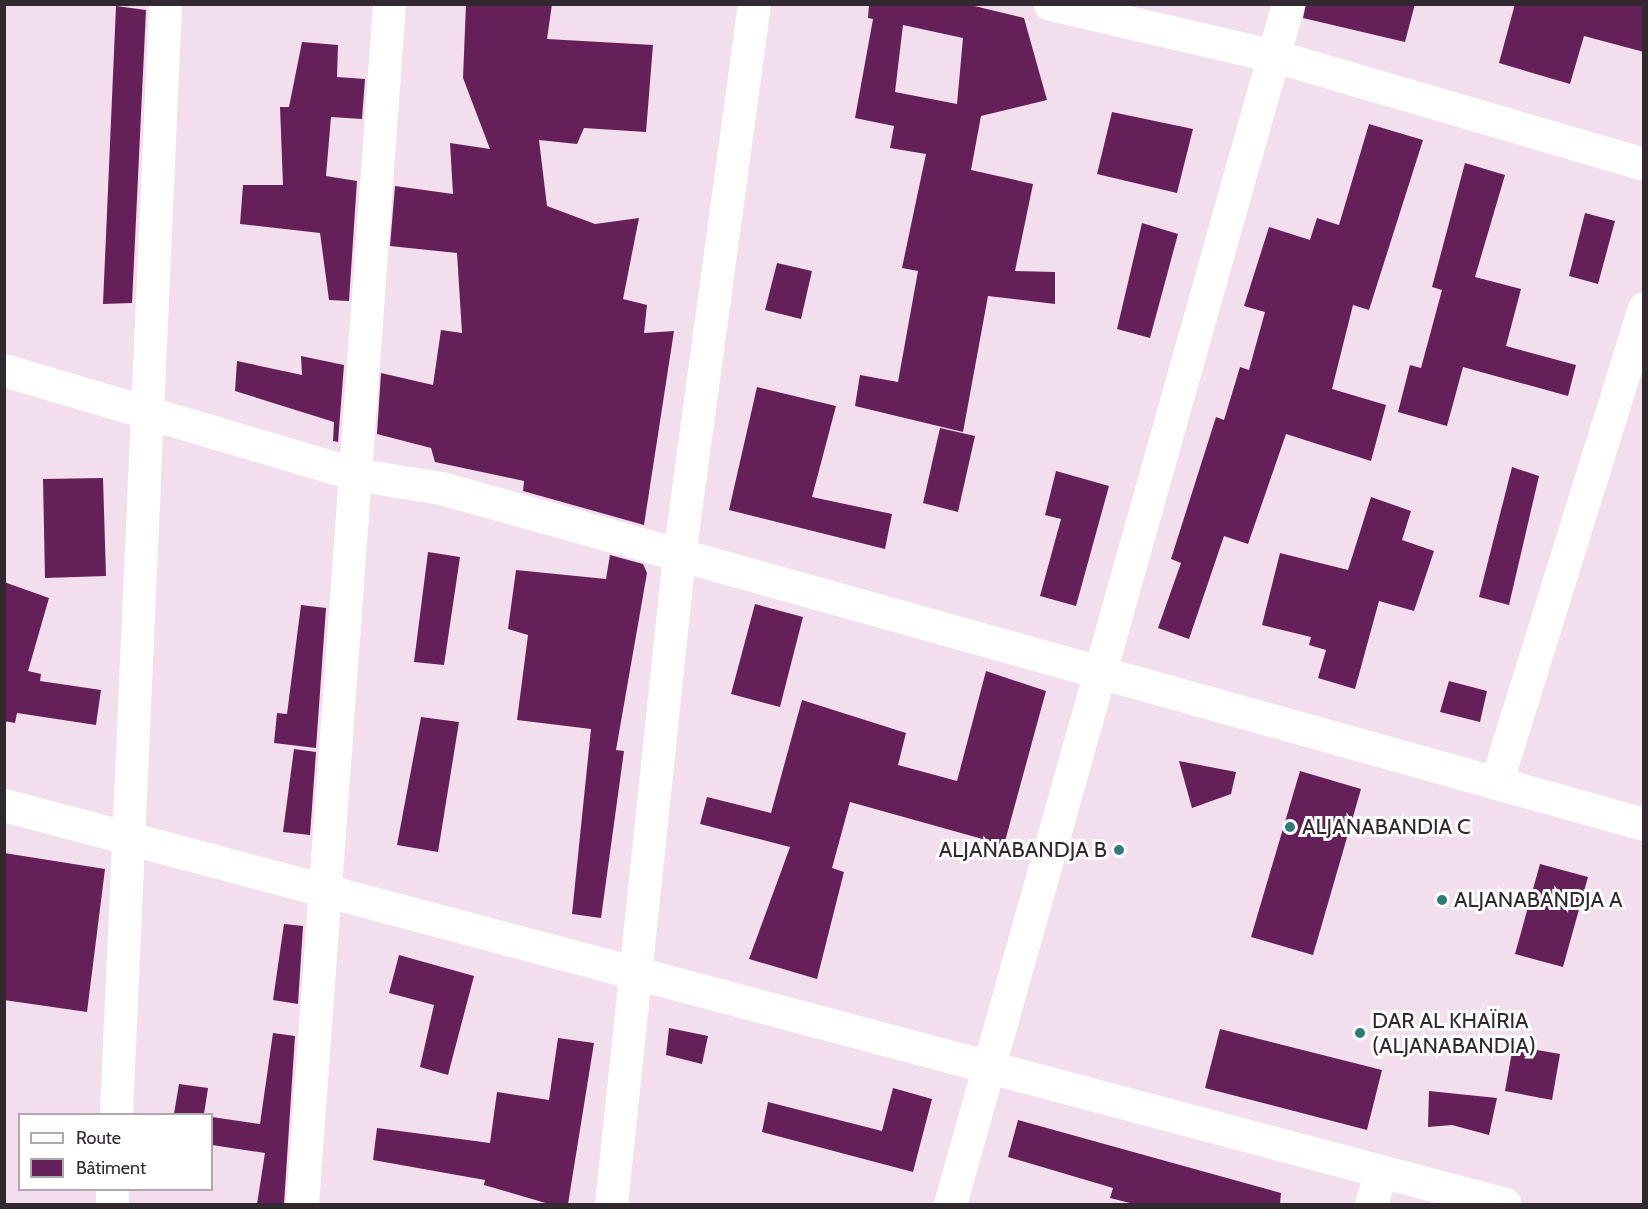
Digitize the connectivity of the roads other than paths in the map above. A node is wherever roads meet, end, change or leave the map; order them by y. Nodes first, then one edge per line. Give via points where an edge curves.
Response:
1 (165, 4) edge
2 (389, 4) edge
3 (754, 4) edge
4 (1050, 4) edge
5 (1288, 4) edge
6 (1271, 55) junction
7 (1644, 164) edge
8 (1644, 309) edge
9 (4, 370) edge
10 (147, 408) junction
11 (354, 474) junction
12 (679, 555) junction
13 (1097, 672) junction
14 (1496, 783) junction
15 (4, 805) edge
16 (1644, 824) edge
17 (128, 837) junction
18 (326, 887) junction
19 (637, 972) junction
20 (991, 1067) junction
21 (116, 1113) edge
22 (1381, 1171) junction
23 (302, 1204) edge
24 (611, 1204) edge
25 (950, 1204) edge
26 (1371, 1204) edge
27 (1505, 1204) edge

1 - 10 street
2 - 11 street
3 - 12 street
4 - 6 street
5 - 6 street
6 - 7 street
6 - 13 street
8 - 14 street
9 - 10 street
10 - 11 street
10 - 17 street
11 - 12 street via 441,488
11 - 18 street
12 - 13 street
12 - 19 street
13 - 14 street
13 - 20 street
14 - 16 street
15 - 17 street
17 - 18 street
17 - 21 street
18 - 19 street
18 - 23 street
19 - 20 street
19 - 24 street
20 - 22 street
20 - 25 street
22 - 26 street
22 - 27 street

